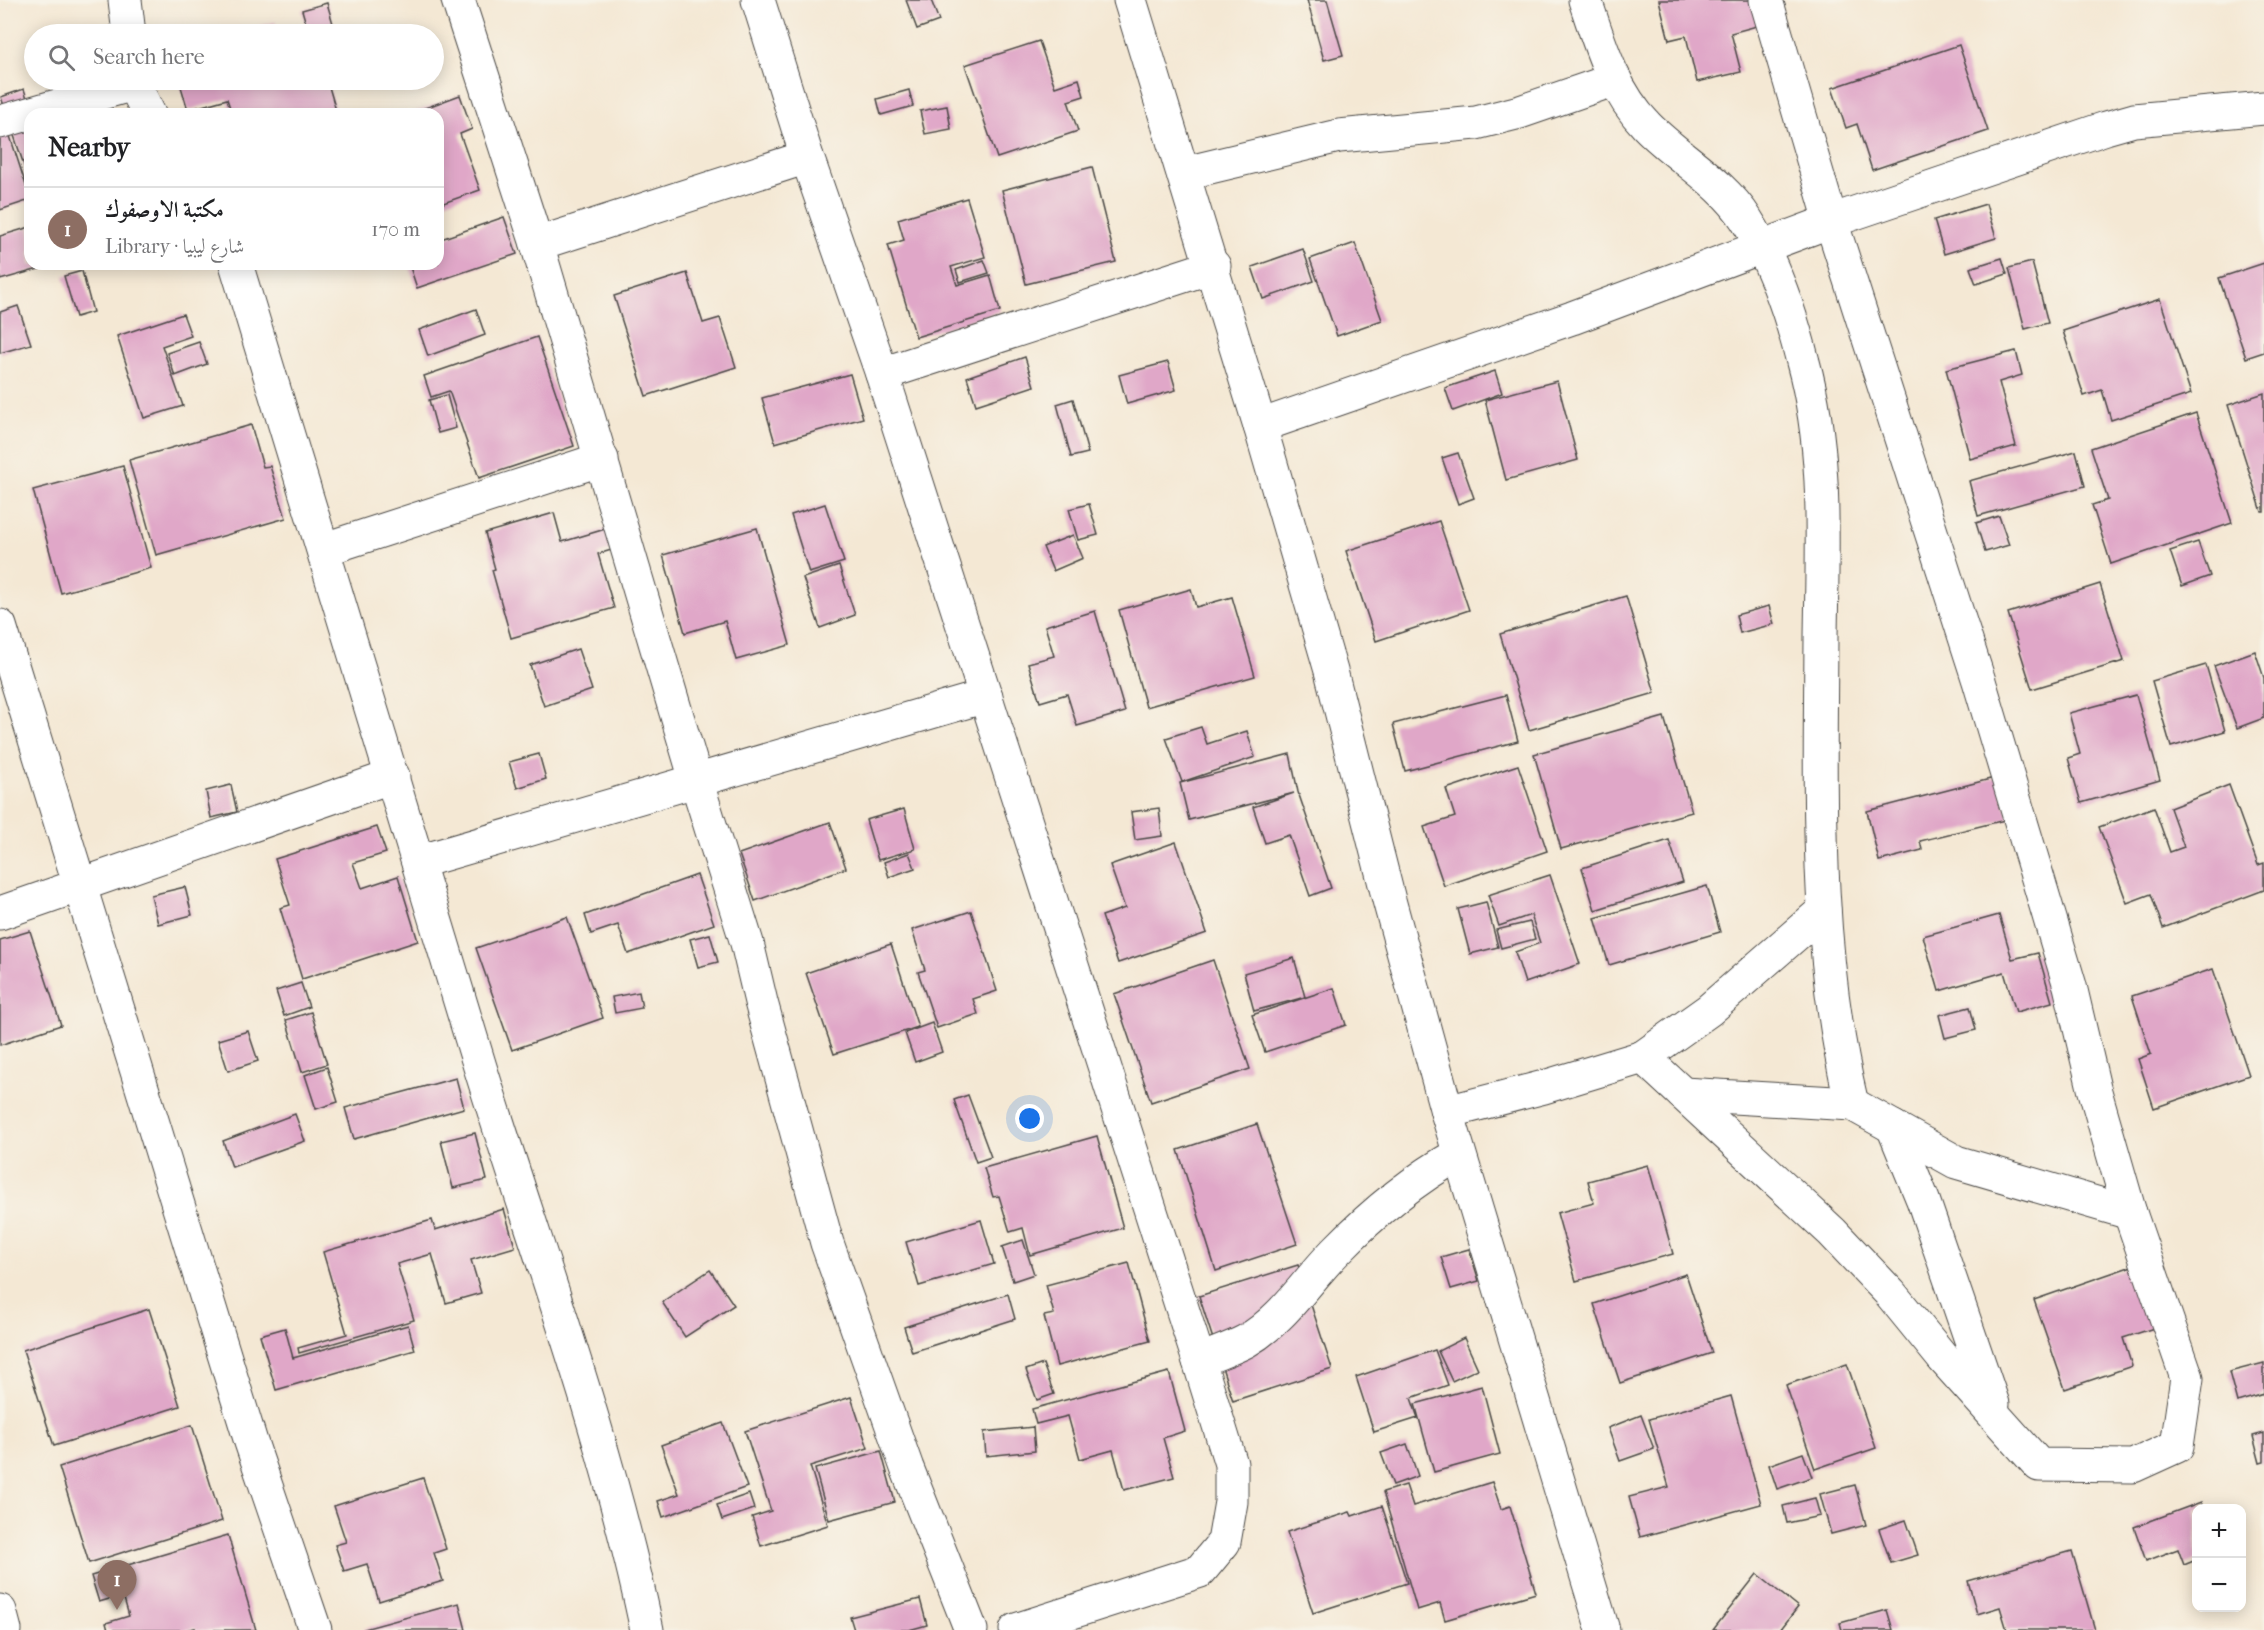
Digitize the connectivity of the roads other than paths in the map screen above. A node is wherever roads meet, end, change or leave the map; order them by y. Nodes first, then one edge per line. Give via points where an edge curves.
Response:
1 (125, 0) edge
2 (458, 0) edge
3 (758, 0) edge
4 (1130, 0) edge
5 (1585, 0) edge
6 (1766, 0) edge
7 (128, 24) edge
8 (1613, 80) junction
9 (107, 90) edge
10 (138, 90) edge
11 (47, 108) edge
12 (145, 108) edge
13 (2264, 108) edge
14 (24, 115) edge
15 (0, 122) edge
16 (807, 157) junction
17 (1185, 173) junction
18 (1831, 221) junction
19 (537, 244) junction
20 (1761, 248) junction
21 (1214, 266) junction
22 (238, 270) edge
23 (882, 374) junction
24 (1260, 426) junction
25 (602, 459) junction
26 (325, 549) junction
27 (0, 626) edge
28 (986, 696) junction
29 (393, 776) junction
30 (696, 780) junction
31 (418, 862) junction
32 (79, 885) junction
33 (1824, 910) junction
34 (0, 913) edge
35 (1643, 1057) junction
36 (1683, 1094) junction
37 (1852, 1104) junction
38 (1447, 1112) junction
39 (1893, 1127) junction
40 (1459, 1154) junction
41 (2130, 1213) junction
42 (1199, 1361) junction
43 (1998, 1417) junction
44 (0, 1611) edge
45 (5, 1630) edge
46 (315, 1630) edge
47 (647, 1630) edge
48 (971, 1630) edge
49 (1016, 1630) edge
50 (1603, 1630) edge

1 - 7 main road
2 - 19 main road
3 - 16 main road
4 - 17 main road
5 - 8 main road
6 - 18 main road
8 - 17 main road via 1476,123 1339,136
8 - 20 main road via 1647,126 1746,218
9 - 11 main road
10 - 12 main road
13 - 18 main road via 2134,120
14 - 15 main road
16 - 19 main road
16 - 23 main road
17 - 21 main road
18 - 20 main road
18 - 41 main road via 1979,681 2070,986
19 - 25 main road
20 - 24 main road
20 - 33 main road via 1804,363 1823,480 1820,766
21 - 23 main road
21 - 24 main road
22 - 26 main road
23 - 28 main road
24 - 38 main road via 1331,671
25 - 26 main road
25 - 30 main road
26 - 29 main road
27 - 32 main road
28 - 30 main road
28 - 42 main road
29 - 31 main road
29 - 32 main road
30 - 31 main road
30 - 48 main road via 747,943 827,1243 907,1468
31 - 47 main road via 579,1377 633,1560
32 - 34 main road
32 - 46 main road via 247,1430
33 - 35 main road via 1709,1010
33 - 37 main road via 1839,1051
35 - 36 main road
35 - 38 main road via 1545,1088
36 - 37 main road
36 - 43 main road via 1832,1233
37 - 39 main road
38 - 40 main road
39 - 41 main road via 1956,1162
39 - 43 main road via 1923,1200
40 - 42 main road via 1424,1174 1391,1200 1337,1250 1281,1313 1255,1334
40 - 50 main road
41 - 43 main road via 2187,1378 2177,1446 2133,1466 2039,1465
42 - 49 main road via 1231,1464 1231,1502 1224,1542 1200,1571
44 - 45 main road

